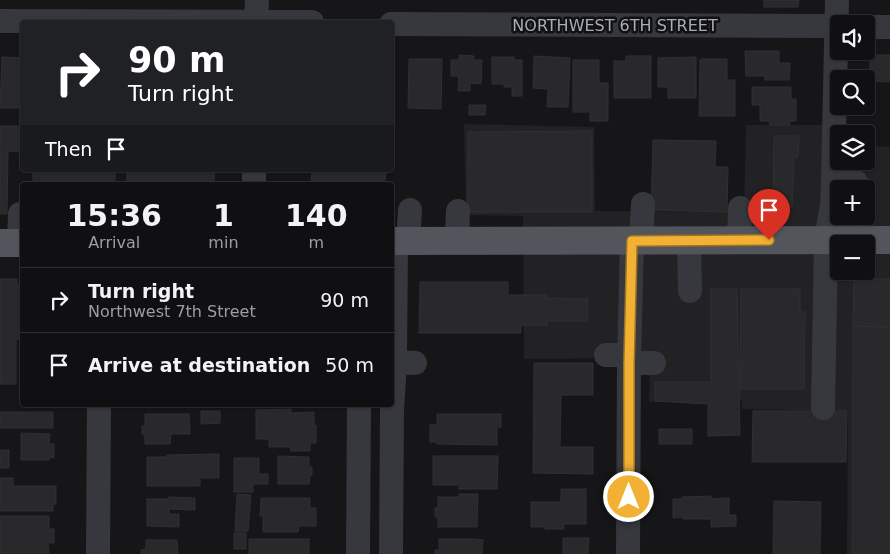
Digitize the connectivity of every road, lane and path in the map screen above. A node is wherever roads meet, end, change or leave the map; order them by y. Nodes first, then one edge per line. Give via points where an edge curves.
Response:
1 (836, 0) edge
2 (256, 15) edge
3 (837, 15) edge
4 (43, 20) edge
5 (296, 20) edge
6 (0, 21) edge
7 (20, 21) edge
8 (394, 24) edge
9 (830, 26) edge
10 (875, 27) edge
11 (890, 27) edge
12 (837, 60) edge
13 (833, 180) edge
14 (643, 204) dead end
15 (740, 208) dead end
16 (410, 210) dead end
17 (458, 211) dead end
18 (20, 214) dead end
19 (830, 217) edge
20 (689, 240) junction
21 (739, 240) junction
22 (826, 240) junction
23 (890, 240) edge
24 (399, 241) edge
25 (457, 241) junction
26 (636, 241) junction
27 (14, 243) edge
28 (690, 291) dead end
29 (606, 355) dead end
30 (629, 359) junction
31 (654, 363) dead end
32 (399, 373) edge
33 (99, 407) edge
34 (359, 407) edge
35 (823, 408) dead end
36 (358, 486) junction
37 (392, 487) junction
38 (98, 554) edge
39 (358, 554) edge
40 (391, 554) edge
41 (628, 554) edge

1 - 3 street
2 - 4 street
2 - 5 street
6 - 7 street
8 - 9 street, NORTHWEST 6TH STREET
10 - 11 street
12 - 13 street
14 - 26 street
15 - 21 street
16 - 24 street
17 - 25 street
18 - 27 street
19 - 22 street
20 - 21 main road
20 - 26 main road
20 - 28 street
21 - 22 main road
22 - 23 main road
22 - 35 street
24 - 25 main road
24 - 32 street
25 - 26 main road
26 - 30 street
29 - 30 street
30 - 31 street
30 - 41 street
32 - 37 street
33 - 38 street
34 - 36 street
36 - 37 street
36 - 39 street
37 - 40 street

